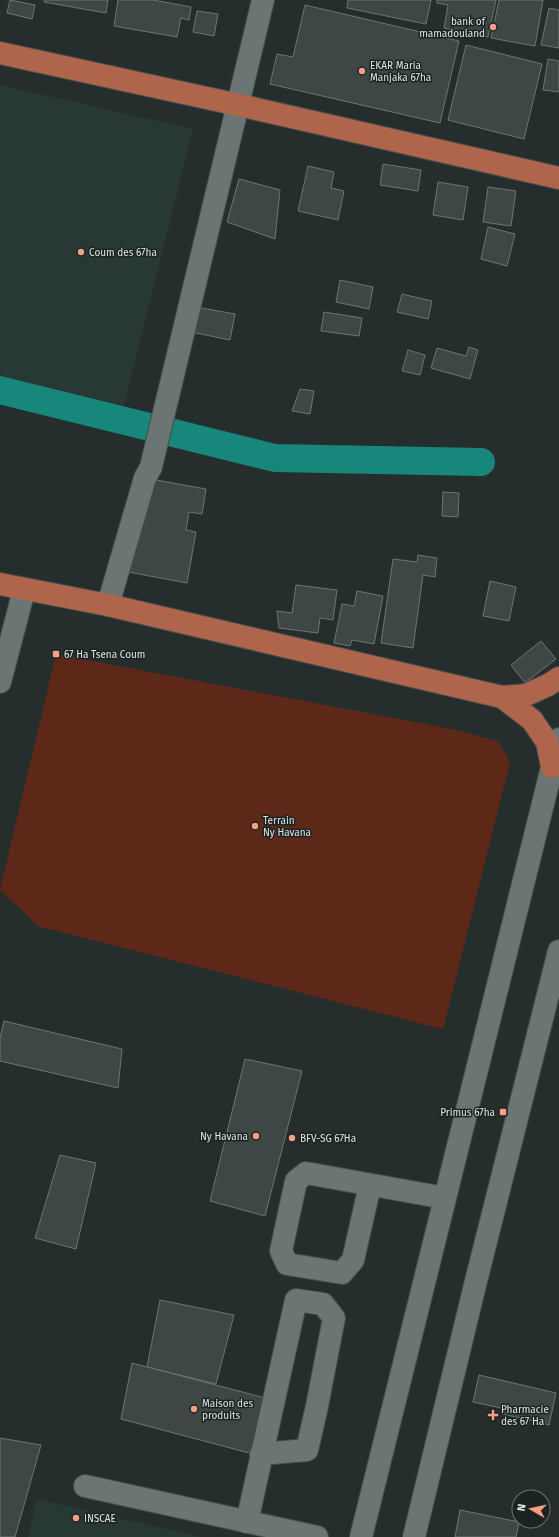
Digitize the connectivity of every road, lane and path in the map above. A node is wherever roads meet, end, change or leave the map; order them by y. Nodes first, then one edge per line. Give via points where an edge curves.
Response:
1 (263, 0) edge
2 (0, 53) edge
3 (239, 105) junction
4 (559, 178) edge
5 (0, 584) edge
6 (24, 590) junction
7 (108, 605) junction
8 (559, 678) edge
9 (0, 682) edge
10 (502, 697) junction
11 (559, 739) edge
12 (552, 767) junction
13 (559, 951) edge
14 (370, 1184) junction
15 (445, 1198) junction
16 (261, 1454) junction
17 (85, 1486) dead end
18 (247, 1522) junction
19 (318, 1537) edge
20 (361, 1537) edge
21 (414, 1537) edge

1 - 3 street
2 - 3 main road
3 - 4 main road
3 - 7 street via 151,467 145,478
5 - 6 main road
6 - 7 main road
6 - 9 street
7 - 10 main road
8 - 10 main road via 526,695
10 - 12 main road via 532,720 547,742
11 - 12 street
12 - 15 street
13 - 21 street
14 - 14 street via 306,1173 296,1181 281,1251 287,1264 342,1273 353,1260
14 - 15 street
15 - 20 street
16 - 16 street via 296,1300 323,1304 334,1318 307,1450
16 - 18 street
17 - 18 street
18 - 19 street

